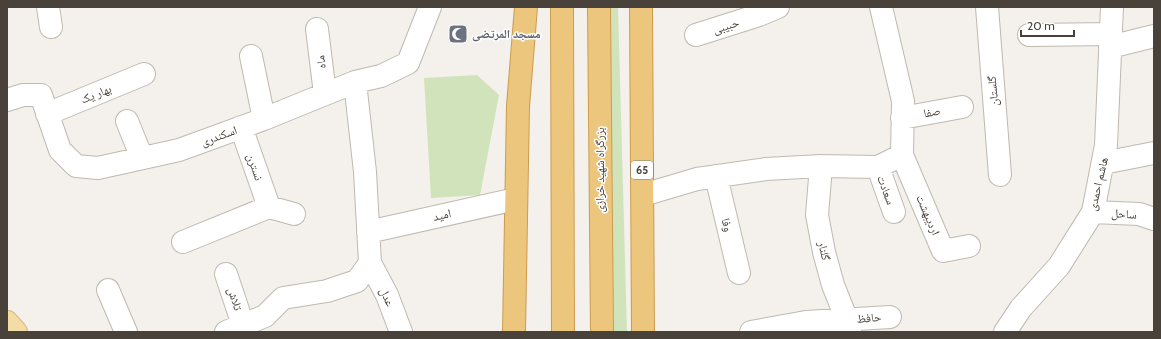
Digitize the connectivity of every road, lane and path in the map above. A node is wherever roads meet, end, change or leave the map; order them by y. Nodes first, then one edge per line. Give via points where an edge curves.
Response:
1 (430, 7) edge
2 (520, 7) edge
3 (526, 7) edge
4 (562, 7) edge
5 (599, 7) edge
6 (641, 7) edge
7 (778, 7) edge
8 (881, 7) edge
9 (987, 7) edge
10 (1112, 7) edge
11 (317, 29) dead end
12 (696, 35) dead end
13 (1029, 35) dead end
14 (1154, 36) edge
15 (1110, 40) junction
16 (251, 56) dead end
17 (144, 74) dead end
18 (355, 82) junction
19 (325, 94) junction
20 (7, 100) edge
21 (518, 106) junction
22 (962, 107) dead end
23 (47, 114) junction
24 (902, 118) junction
25 (264, 119) junction
26 (127, 121) dead end
27 (241, 128) junction
28 (1154, 153) edge
29 (902, 155) junction
30 (142, 158) junction
31 (1103, 163) junction
32 (821, 166) junction
33 (878, 167) junction
34 (1000, 175) dead end
35 (716, 176) junction
36 (642, 195) junction
37 (516, 199) junction
38 (269, 207) junction
39 (894, 212) dead end
40 (1093, 212) junction
41 (294, 214) dead end
42 (1154, 219) edge
43 (368, 232) junction
44 (183, 242) dead end
45 (969, 246) dead end
46 (370, 263) junction
47 (739, 273) dead end
48 (226, 274) dead end
49 (108, 290) dead end
50 (890, 317) dead end
51 (7, 322) edge
52 (849, 326) edge
53 (235, 328) edge
54 (16, 332) edge
55 (126, 332) edge
56 (401, 332) edge
57 (514, 332) edge
58 (563, 332) edge
59 (602, 332) edge
60 (643, 332) edge
61 (751, 332) edge
62 (1005, 332) edge

1 - 18 street, اسکندری via 408,63 381,76
2 - 21 main road
3 - 21 highway
4 - 58 highway
5 - 59 highway, بزرگراه شهید خرازی
6 - 36 highway, 65
7 - 12 street, حبیبی via 759,16
8 - 24 street via 903,101
9 - 34 street, گلستان
10 - 15 street, هاشم احمدی
11 - 19 street, ماه
13 - 15 street
14 - 15 street
15 - 31 street, هاشم احمدی
16 - 25 street
17 - 23 street, بهار یک
18 - 19 street, اسکندری
18 - 43 street via 365,172
19 - 25 street, اسکندری
20 - 23 street, اسکندری via 23,95 41,95
21 - 37 highway
22 - 24 street, صفا
23 - 30 street, اسکندری via 60,150 76,166 98,168
24 - 29 street
25 - 27 street, اسکندری
26 - 30 street
27 - 30 street, اسکندری via 179,150
27 - 38 street, نسترن
28 - 31 street
29 - 33 street
29 - 45 street, اردیبهشت via 943,251
31 - 40 street, هاشم احمدی
32 - 33 street
32 - 35 street via 766,169
32 - 52 street, گلنار via 817,215 833,285
33 - 39 street, سعادت
35 - 36 street
35 - 47 street, وفا
36 - 60 highway, 65
37 - 43 street, امید
37 - 57 highway
38 - 41 street
38 - 44 street
40 - 42 street, ساحل via 1139,214
40 - 62 street, هاشم احمدی via 1059,266 1021,308
43 - 46 street
46 - 53 street via 357,281 327,291 283,298 265,316
46 - 56 street, عدل via 387,295
48 - 53 street, تلاش
49 - 55 street
50 - 52 street, حافظ
51 - 54 main road
52 - 61 street, حافظ via 806,322

